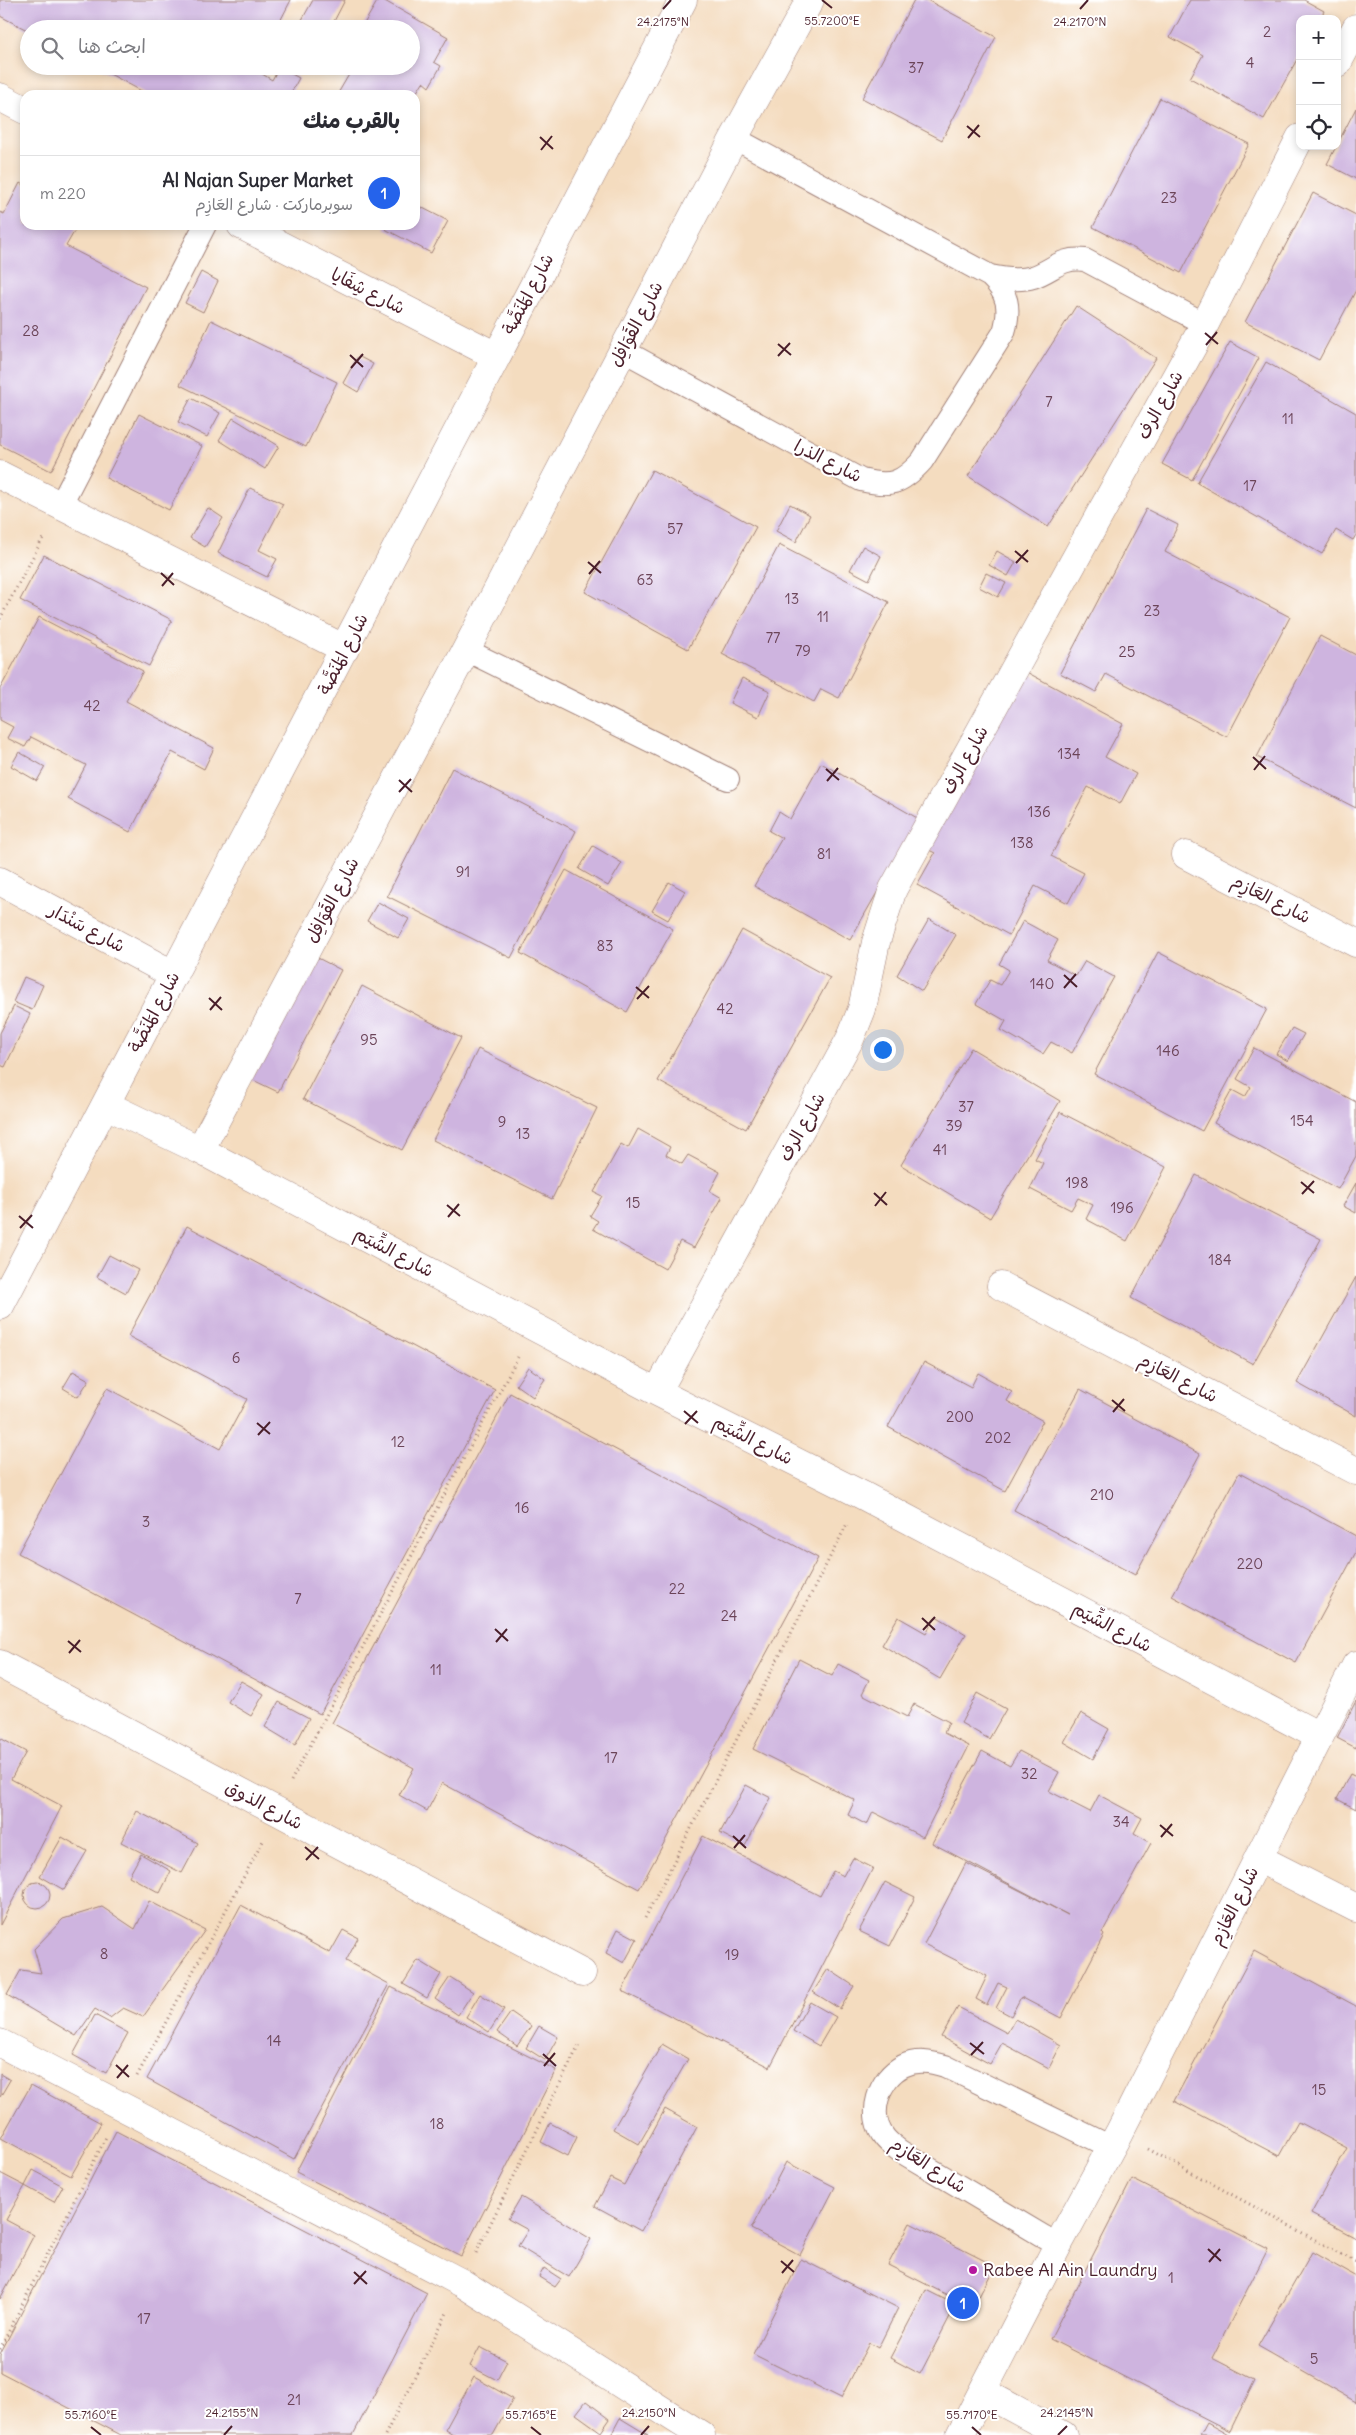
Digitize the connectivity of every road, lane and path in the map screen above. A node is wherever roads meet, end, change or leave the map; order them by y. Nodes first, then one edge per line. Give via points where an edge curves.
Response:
1 (683, 0) edge
2 (810, 0) edge
3 (1356, 28) edge
4 (1339, 60) edge
5 (0, 97) edge
6 (20, 107) edge
7 (734, 138) junction
8 (1296, 146) edge
9 (202, 230) edge
10 (251, 230) edge
11 (990, 276) junction
12 (1205, 324) junction
13 (622, 350) junction
14 (496, 356) junction
15 (0, 475) edge
16 (61, 504) junction
17 (0, 618) edge
18 (345, 649) junction
19 (466, 650) junction
20 (728, 779) dead end
21 (1186, 855) dead end
22 (0, 881) edge
23 (1356, 943) edge
24 (174, 975) junction
25 (106, 1105) junction
26 (200, 1150) junction
27 (10, 1262) edge
28 (1000, 1286) dead end
29 (0, 1306) edge
30 (657, 1392) junction
31 (1356, 1470) edge
32 (862, 1495) junction
33 (0, 1664) edge
34 (1356, 1665) edge
35 (1319, 1736) junction
36 (1258, 1858) junction
37 (1356, 1908) edge
38 (645, 1918) dead end
39 (582, 1973) dead end
40 (0, 2043) edge
41 (579, 2046) dead end
42 (1115, 2140) junction
43 (1058, 2245) junction
44 (1356, 2262) edge
45 (462, 2283) junction
46 (982, 2392) junction
47 (385, 2435) edge
48 (701, 2435) edge
49 (960, 2435) edge
50 (1063, 2435) edge

1 - 14 street, شارع المَنَصَّة
2 - 7 street, شارع القَوَافِل
3 - 4 street
5 - 6 street
7 - 11 lane, شارع الذرا
7 - 13 street, شارع القَوَافِل
8 - 12 street, شارع الرف
9 - 16 lane
10 - 14 street, شارع شِفَايا
11 - 12 lane, شارع الذرا via 1033,277 1064,260 1085,260
11 - 13 lane, شارع الذرا via 1001,286 1008,301 1004,332 922,461 906,478 884,485 861,480
12 - 30 street, شارع الرف via 893,889 876,942 862,1009 850,1039
13 - 19 street, شارع القَوَافِل
14 - 18 street, شارع المَنَصَّة
15 - 16 street
16 - 17 path
16 - 18 street
18 - 24 street, شارع المَنَصَّة
19 - 20 lane
19 - 26 street, شارع القَوَافِل
21 - 23 street, شارع العَازِم
22 - 24 street, شارع سَنْدَار
24 - 25 street, شارع المَنَصَّة
25 - 26 street, شارع الشِّيَم
25 - 27 street, شارع المَنَصَّة
26 - 30 street, شارع الشِّيَم
27 - 29 street, شارع المَنَصَّة
28 - 31 street, شارع العَازِم
30 - 32 street, شارع الشِّيَم
32 - 35 street, شارع الشِّيَم
32 - 38 path
33 - 39 street, شارع الذوق
34 - 35 street, شارع العَازِم
35 - 36 street, شارع العَازِم
36 - 37 street
36 - 42 street, شارع العَازِم
40 - 45 street
41 - 45 path
42 - 43 street, شارع العَازِم
42 - 43 lane, شارع العَازِم via 945,2066 924,2061 904,2065 887,2078 877,2096 876,2117 884,2137 900,2151
42 - 44 path
43 - 46 street, شارع العَازِم
45 - 47 path
45 - 48 street
46 - 49 street, شارع العَازِم
46 - 50 street

